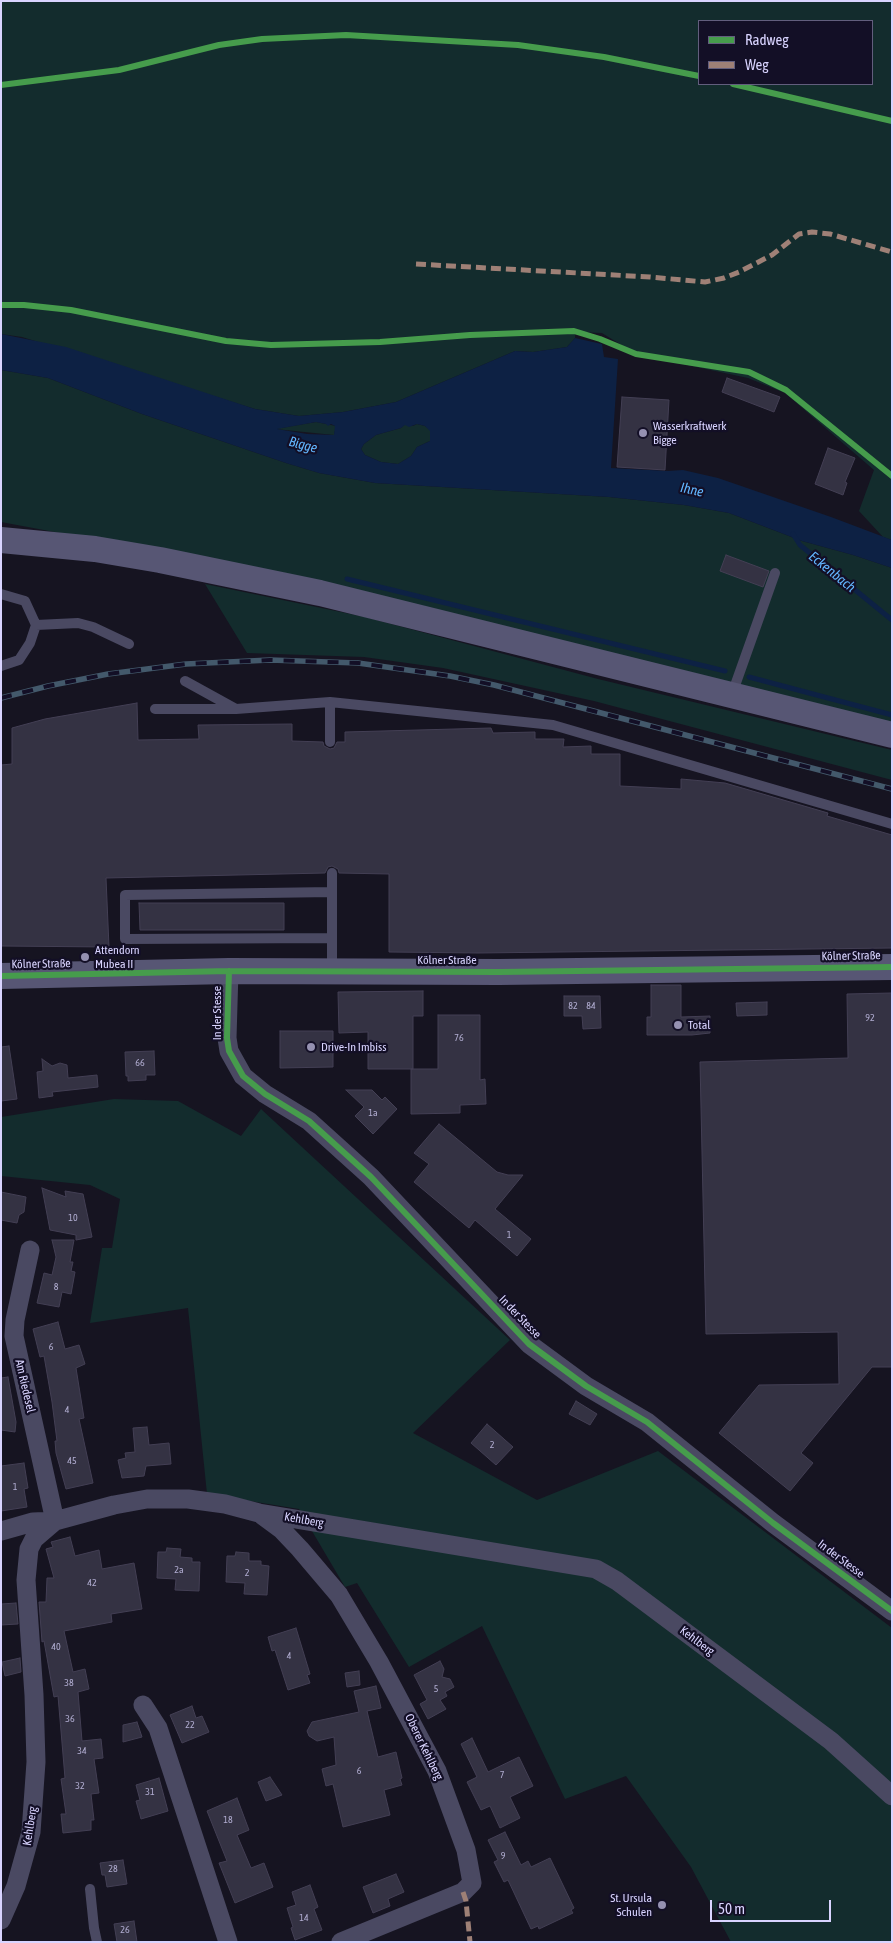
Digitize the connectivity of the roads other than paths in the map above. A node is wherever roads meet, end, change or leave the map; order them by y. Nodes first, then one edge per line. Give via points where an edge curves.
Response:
1 (1, 540) edge
2 (775, 573) dead end
3 (1, 594) edge
4 (36, 625) junction
5 (129, 644) dead end
6 (1, 666) edge
7 (185, 680) dead end
8 (732, 695) junction
9 (330, 702) junction
10 (236, 709) junction
11 (155, 710) dead end
12 (892, 735) edge
13 (330, 742) dead end
14 (892, 824) edge
15 (332, 872) dead end
16 (332, 892) junction
17 (332, 938) junction
18 (892, 967) edge
19 (229, 971) junction
20 (332, 971) junction
21 (1, 976) edge
22 (30, 1250) dead end
23 (259, 1512) junction
24 (56, 1521) junction
25 (1, 1531) edge
26 (892, 1611) edge
27 (143, 1705) dead end
28 (892, 1796) edge
29 (90, 1889) dead end
30 (1, 1920) edge
31 (97, 1942) edge
32 (228, 1942) edge
33 (341, 1942) edge

1 - 8 main road via 94,549 266,581
2 - 8 lane
3 - 4 lane via 25,601
4 - 5 lane via 78,623
4 - 6 lane via 19,660
7 - 10 lane
8 - 12 main road
9 - 10 lane
9 - 13 lane
9 - 14 lane via 553,725
10 - 11 lane
15 - 16 lane
16 - 17 lane
16 - 17 lane via 124,895 125,939
17 - 20 lane
18 - 20 main road, Kölner Straße
19 - 20 main road, Kölner Straße
19 - 21 main road, Kölner Straße
19 - 26 street, In der Stesse via 227,1038 229,1051 243,1076 308,1121 370,1177 529,1344 586,1386 647,1422 773,1523
22 - 24 street, Am Riedesel via 14,1336
23 - 24 street, Kehlberg via 225,1504 147,1499
23 - 28 street, Kehlberg via 596,1569 617,1581 830,1742
23 - 33 street, Oberer Kehlberg via 281,1529 339,1595 409,1715 437,1771 468,1859 472,1883 463,1892
24 - 25 street via 33,1522
24 - 30 street, Kehlberg via 34,1539 27,1562 36,1762 34,1797 31,1832 16,1886
27 - 32 street via 158,1728
29 - 31 lane

